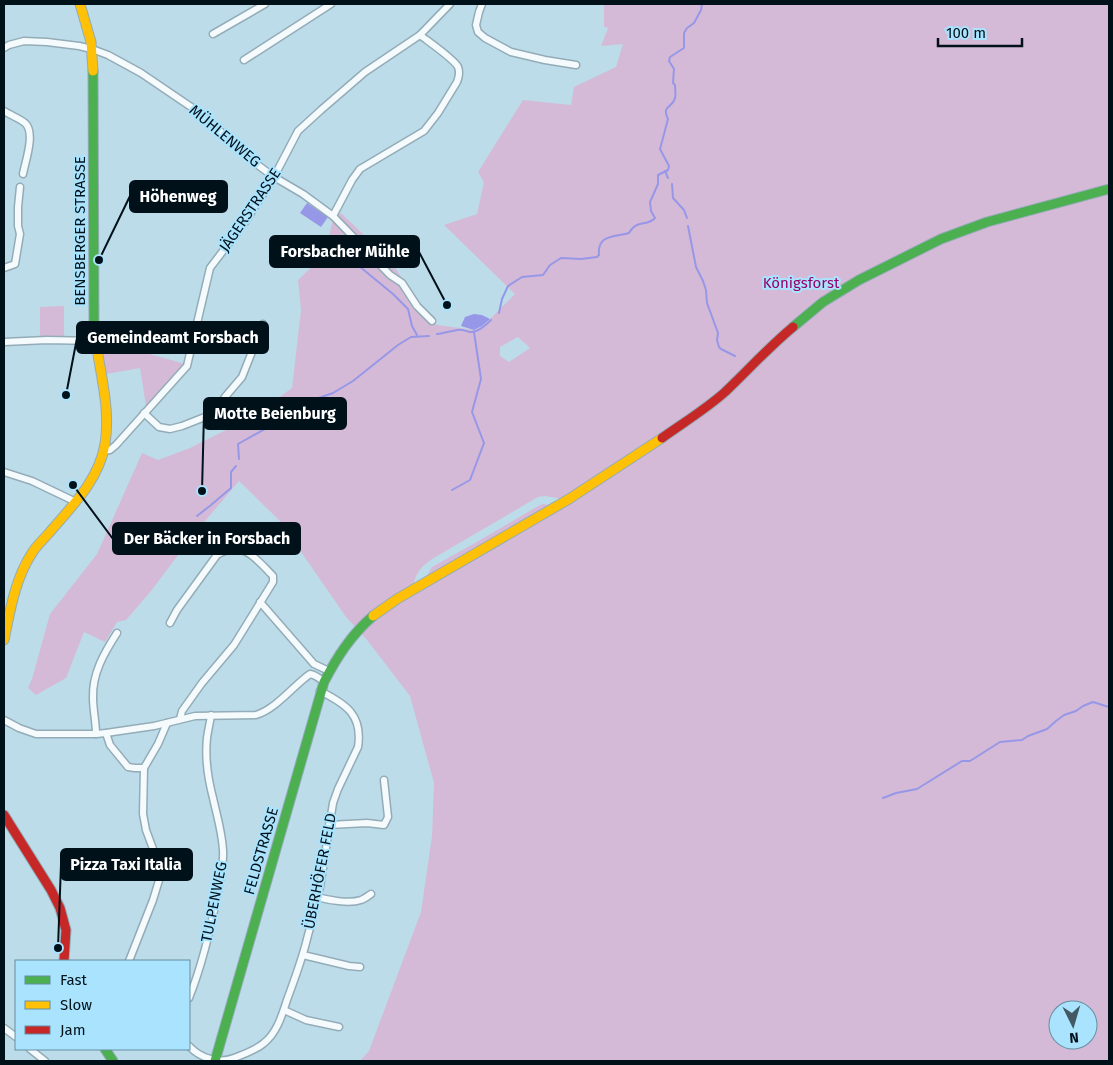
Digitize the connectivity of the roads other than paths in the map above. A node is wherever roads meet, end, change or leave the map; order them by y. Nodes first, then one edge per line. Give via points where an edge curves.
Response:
1 (80, 4) edge
2 (265, 4) edge
3 (331, 4) edge
4 (450, 4) edge
5 (482, 4) edge
6 (213, 34) dead end
7 (420, 35) junction
8 (4, 48) edge
9 (92, 48) junction
10 (244, 60) dead end
11 (576, 65) dead end
12 (4, 111) edge
13 (23, 174) dead end
14 (274, 177) junction
15 (20, 187) dead end
16 (1109, 189) edge
17 (333, 216) junction
18 (4, 268) edge
19 (432, 321) dead end
20 (263, 324) dead end
21 (95, 341) junction
22 (4, 342) edge
23 (144, 413) junction
24 (104, 452) junction
25 (4, 472) edge
26 (76, 502) junction
27 (260, 602) junction
28 (170, 623) dead end
29 (117, 633) dead end
30 (4, 640) edge
31 (314, 664) junction
32 (329, 671) junction
33 (310, 674) junction
34 (324, 682) junction
35 (320, 692) junction
36 (211, 715) junction
37 (180, 719) junction
38 (4, 720) edge
39 (166, 722) junction
40 (96, 734) junction
41 (106, 734) junction
42 (144, 768) junction
43 (384, 780) dead end
44 (4, 816) edge
45 (329, 825) junction
46 (371, 894) dead end
47 (317, 897) junction
48 (303, 955) junction
49 (64, 960) edge
50 (128, 960) edge
51 (360, 967) dead end
52 (190, 996) edge
53 (284, 1010) junction
54 (339, 1027) dead end
55 (4, 1028) edge
56 (15, 1036) edge
57 (190, 1047) edge
58 (31, 1050) edge
59 (106, 1050) edge
60 (45, 1061) edge
61 (113, 1061) edge
62 (215, 1061) edge

1 - 9 main road, BENSBERGER STRASSE
2 - 6 street
3 - 10 street
4 - 7 street, JÄGERSTRASSE
5 - 11 street via 476,22 480,35 511,52
7 - 14 street, JÄGERSTRASSE via 366,72 298,131
7 - 17 street via 455,62 459,78 424,131 360,169
8 - 9 street, MÜHLENWEG via 24,42
9 - 14 street, MÜHLENWEG via 141,73 197,111
9 - 21 main road, BENSBERGER STRASSE
12 - 13 street via 24,123 30,132
14 - 17 street, MÜHLENWEG
14 - 23 street, JÄGERSTRASSE via 210,268 187,366
15 - 18 street via 20,234 15,264
16 - 32 main road, FELDSTRASSE via 965,230 841,290 794,325 705,409 569,499 386,605 349,639
17 - 19 street, MÜHLENWEG via 386,271 402,283
20 - 23 street via 242,377 215,413 170,429 160,427
21 - 22 street
21 - 24 main road, BENSBERGER STRASSE via 106,412
23 - 24 street, JÄGERSTRASSE via 110,450
24 - 26 main road, BENSBERGER STRASSE via 95,474
25 - 26 street
26 - 30 main road, BENSBERGER STRASSE via 38,544 24,569 13,594
27 - 28 street via 273,582 272,576 248,552 229,549 217,555
27 - 31 street
27 - 37 street via 234,645 182,710
29 - 40 street via 98,666 94,681
31 - 32 street
31 - 33 street
32 - 34 main road, FELDSTRASSE
33 - 34 street
33 - 36 street via 262,713 251,716
34 - 35 main road, FELDSTRASSE
35 - 45 street, ÜBERHÖFER FELD via 337,699 354,714 359,733 358,747 338,788
35 - 62 main road, FELDSTRASSE
36 - 37 street
36 - 52 street, TULPENWEG via 207,757 223,858 208,941
37 - 39 street
38 - 40 street via 36,734
39 - 41 street
39 - 42 street
40 - 41 street
41 - 42 street via 110,745 128,766
42 - 50 street via 146,830 159,865 160,878
43 - 45 street via 388,817 384,824
44 - 49 main road via 60,908 66,930
45 - 47 street, ÜBERHÖFER FELD
46 - 47 street via 361,900 333,901
47 - 48 street, ÜBERHÖFER FELD
48 - 51 street
48 - 53 street, ÜBERHÖFER FELD
53 - 54 street via 306,1020
53 - 62 street, ÜBERHÖFER FELD via 264,1044 229,1060
55 - 56 street
57 - 62 street
58 - 60 street
59 - 61 main road

